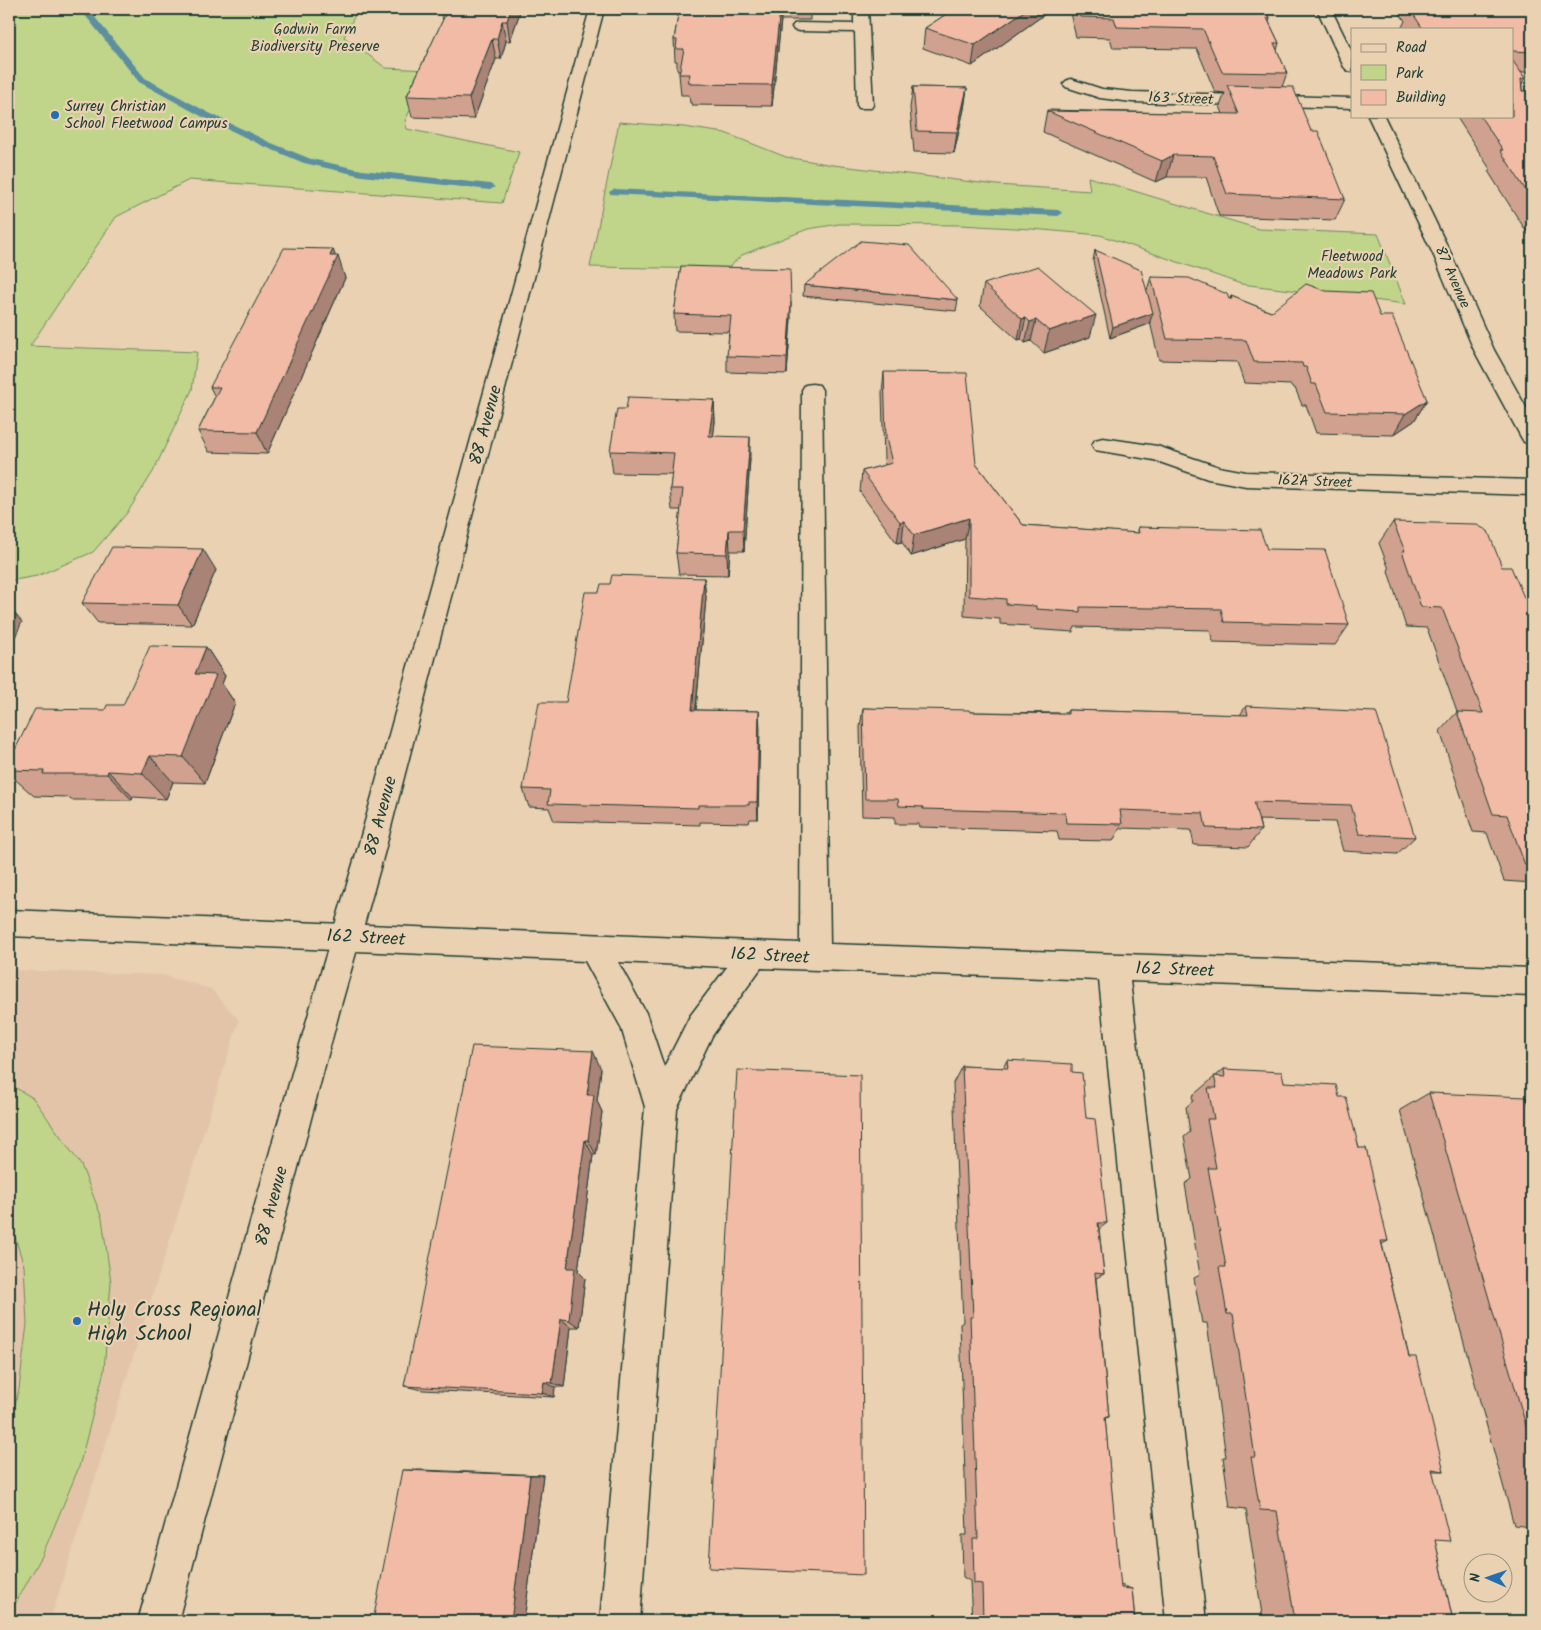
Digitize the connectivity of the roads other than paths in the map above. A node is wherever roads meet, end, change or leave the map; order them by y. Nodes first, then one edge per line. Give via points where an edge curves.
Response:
1 (597, 9) edge
2 (860, 9) edge
3 (1324, 9) edge
4 (799, 27) dead end
5 (861, 28) junction
6 (1351, 65) edge
7 (1071, 84) dead end
8 (1351, 103) edge
9 (865, 105) dead end
10 (1377, 118) edge
11 (812, 390) dead end
12 (1532, 437) edge
13 (1103, 445) dead end
14 (1532, 488) edge
15 (9, 923) edge
16 (346, 936) junction
17 (594, 948) junction
18 (754, 954) junction
19 (815, 958) junction
20 (1114, 966) junction
21 (1530, 988) edge
22 (661, 1107) junction
23 (158, 1621) edge
24 (620, 1621) edge
25 (1186, 1621) edge

1 - 16 street, 88 Avenue
2 - 5 street
3 - 6 street
4 - 5 street
5 - 9 street
7 - 8 street, 163 Street via 1132,97
10 - 12 street, 87 Avenue via 1484,350
11 - 19 street
13 - 14 street, 162A Street via 1157,454 1216,474 1246,479
15 - 16 street, 162 Street
16 - 17 street, 162 Street
16 - 23 street, 88 Avenue
17 - 18 street, 162 Street
17 - 22 street via 635,1023
18 - 19 street, 162 Street
18 - 22 street via 701,1026
19 - 20 street, 162 Street
20 - 21 street, 162 Street
20 - 25 street
22 - 24 street

